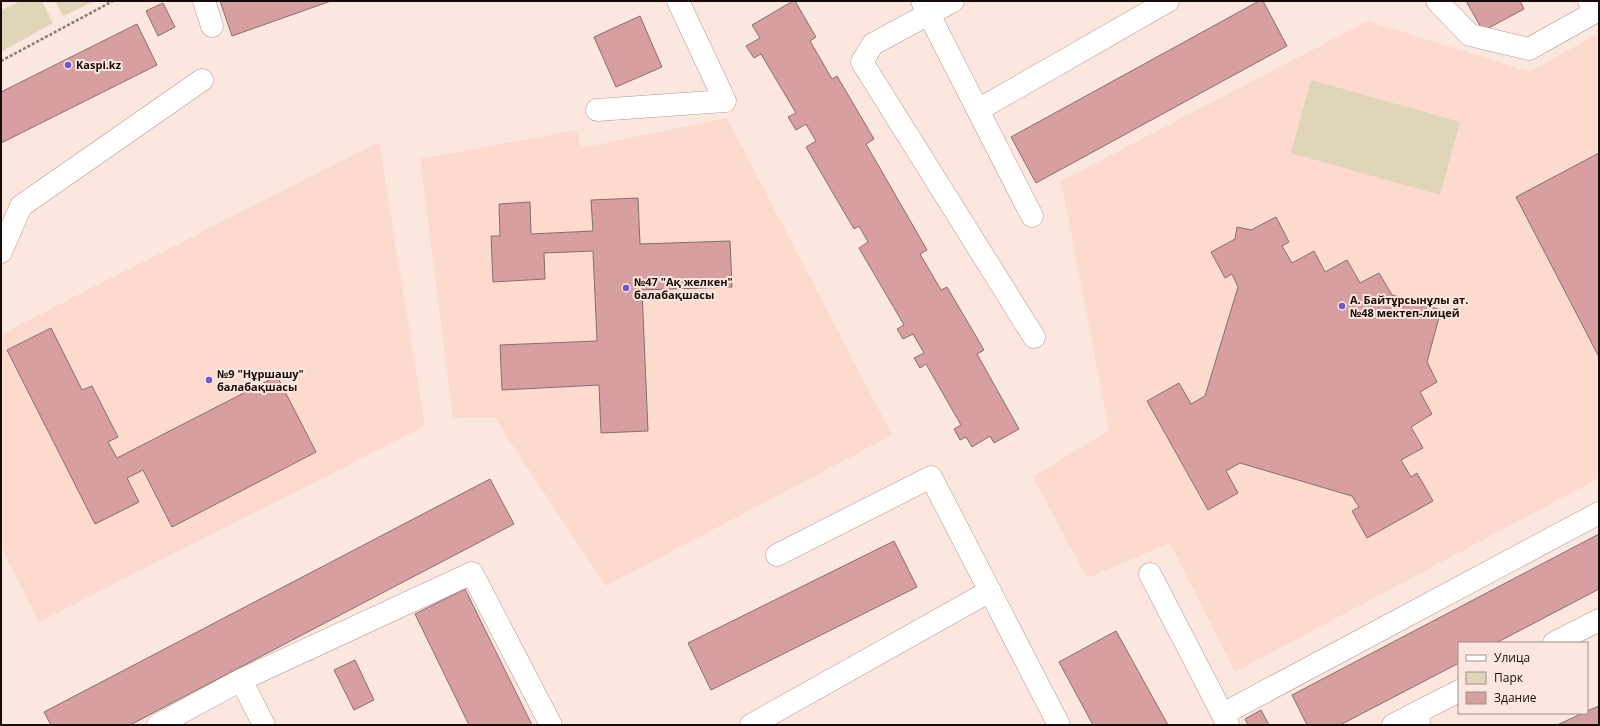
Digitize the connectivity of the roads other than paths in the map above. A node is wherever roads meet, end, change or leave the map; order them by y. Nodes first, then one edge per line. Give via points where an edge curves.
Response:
1 (204, 1) edge
2 (678, 1) edge
3 (953, 1) edge
4 (1168, 1) edge
5 (1437, 1) edge
6 (1589, 1) edge
7 (925, 7) edge
8 (212, 26) dead end
9 (202, 80) dead end
10 (597, 110) dead end
11 (978, 110) junction
12 (1032, 216) dead end
13 (1, 252) edge
14 (1034, 337) dead end
15 (1599, 513) edge
16 (777, 555) dead end
17 (1150, 574) dead end
18 (990, 591) junction
19 (1599, 620) edge
20 (1556, 642) edge
21 (241, 680) junction
22 (1458, 692) edge
23 (1419, 719) edge
24 (1226, 720) edge
25 (158, 725) edge
26 (264, 725) edge
27 (551, 725) edge
28 (751, 725) edge
29 (1059, 725) edge
30 (1393, 725) edge

1 - 8 lane
2 - 10 lane via 725,101
3 - 7 lane
4 - 11 lane
5 - 6 lane via 1470,35 1529,49 1595,12
7 - 11 lane
7 - 14 lane via 873,44 862,62
9 - 13 lane via 21,206
11 - 12 lane
15 - 24 lane
16 - 18 lane via 931,477
17 - 24 lane
18 - 28 lane
18 - 29 lane
19 - 20 lane
21 - 25 lane
21 - 26 lane
21 - 27 lane via 472,573
22 - 23 lane
23 - 30 lane

